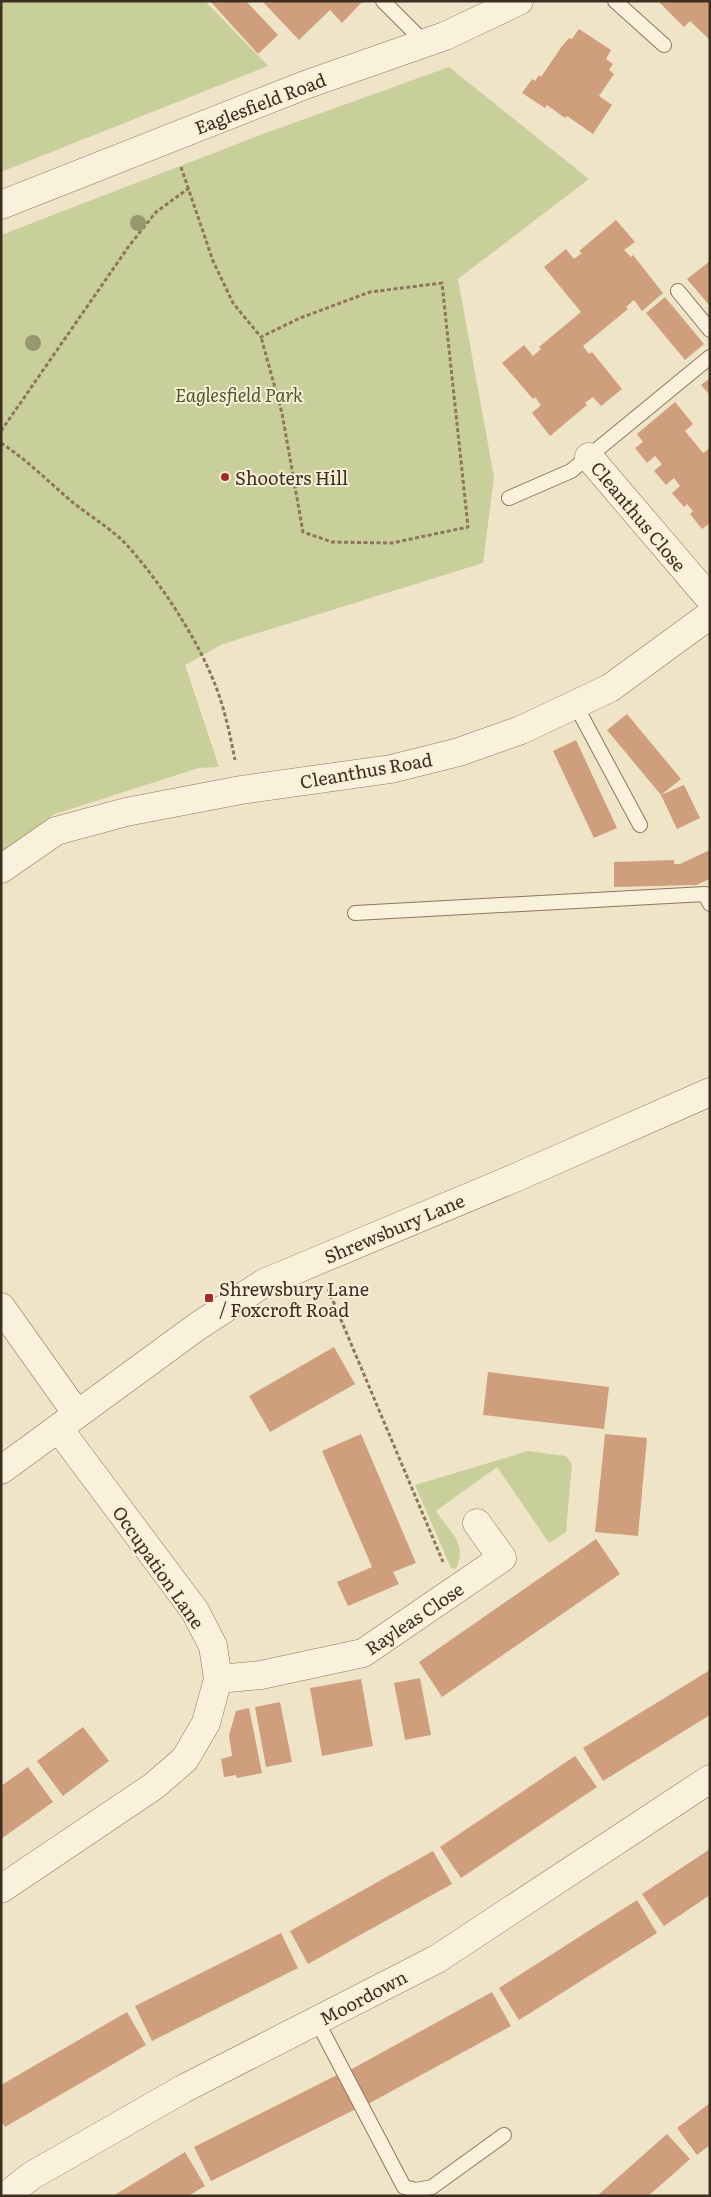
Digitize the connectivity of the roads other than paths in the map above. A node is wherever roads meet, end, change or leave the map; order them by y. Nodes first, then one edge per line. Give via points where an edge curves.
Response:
1 (383, 1) edge
2 (519, 1) edge
3 (616, 1) edge
4 (425, 43) junction
5 (664, 45) dead end
6 (1, 205) edge
7 (678, 291) dead end
8 (710, 330) edge
9 (710, 357) edge
10 (589, 457) junction
11 (509, 498) dead end
12 (710, 599) edge
13 (710, 616) edge
14 (576, 706) junction
15 (640, 825) dead end
16 (1, 869) edge
17 (710, 904) edge
18 (355, 913) dead end
19 (710, 1092) edge
20 (1, 1307) edge
21 (68, 1421) junction
22 (1, 1470) edge
23 (478, 1523) dead end
24 (218, 1679) junction
25 (710, 1780) edge
26 (1, 1889) edge
27 (317, 2021) junction
28 (504, 2134) dead end
29 (408, 2192) edge
30 (6, 2196) edge

1 - 4 lane
2 - 4 street, Eaglesfield Road
3 - 5 lane
4 - 6 street, Eaglesfield Road via 305,84
7 - 8 lane
9 - 10 lane
10 - 11 lane via 571,471
10 - 12 street, Cleanthus Close
13 - 14 street, Cleanthus Road via 610,688
14 - 15 lane
14 - 16 street, Cleanthus Road via 459,752 391,769 241,790 126,812 56,831
17 - 18 lane via 705,894
19 - 21 street, Shrewsbury Lane via 517,1177 264,1282
20 - 21 street, Occupation Lane
21 - 22 street, Shrewsbury Lane
21 - 24 street, Occupation Lane via 194,1611 213,1646
23 - 24 street, Rayleas Close via 502,1558 363,1654 262,1675
24 - 26 street, Occupation Lane via 206,1723 185,1759 154,1786
25 - 27 street, Moordown via 437,1958
27 - 29 lane
27 - 30 street, Moordown via 183,2089 31,2176
28 - 29 lane via 432,2187

